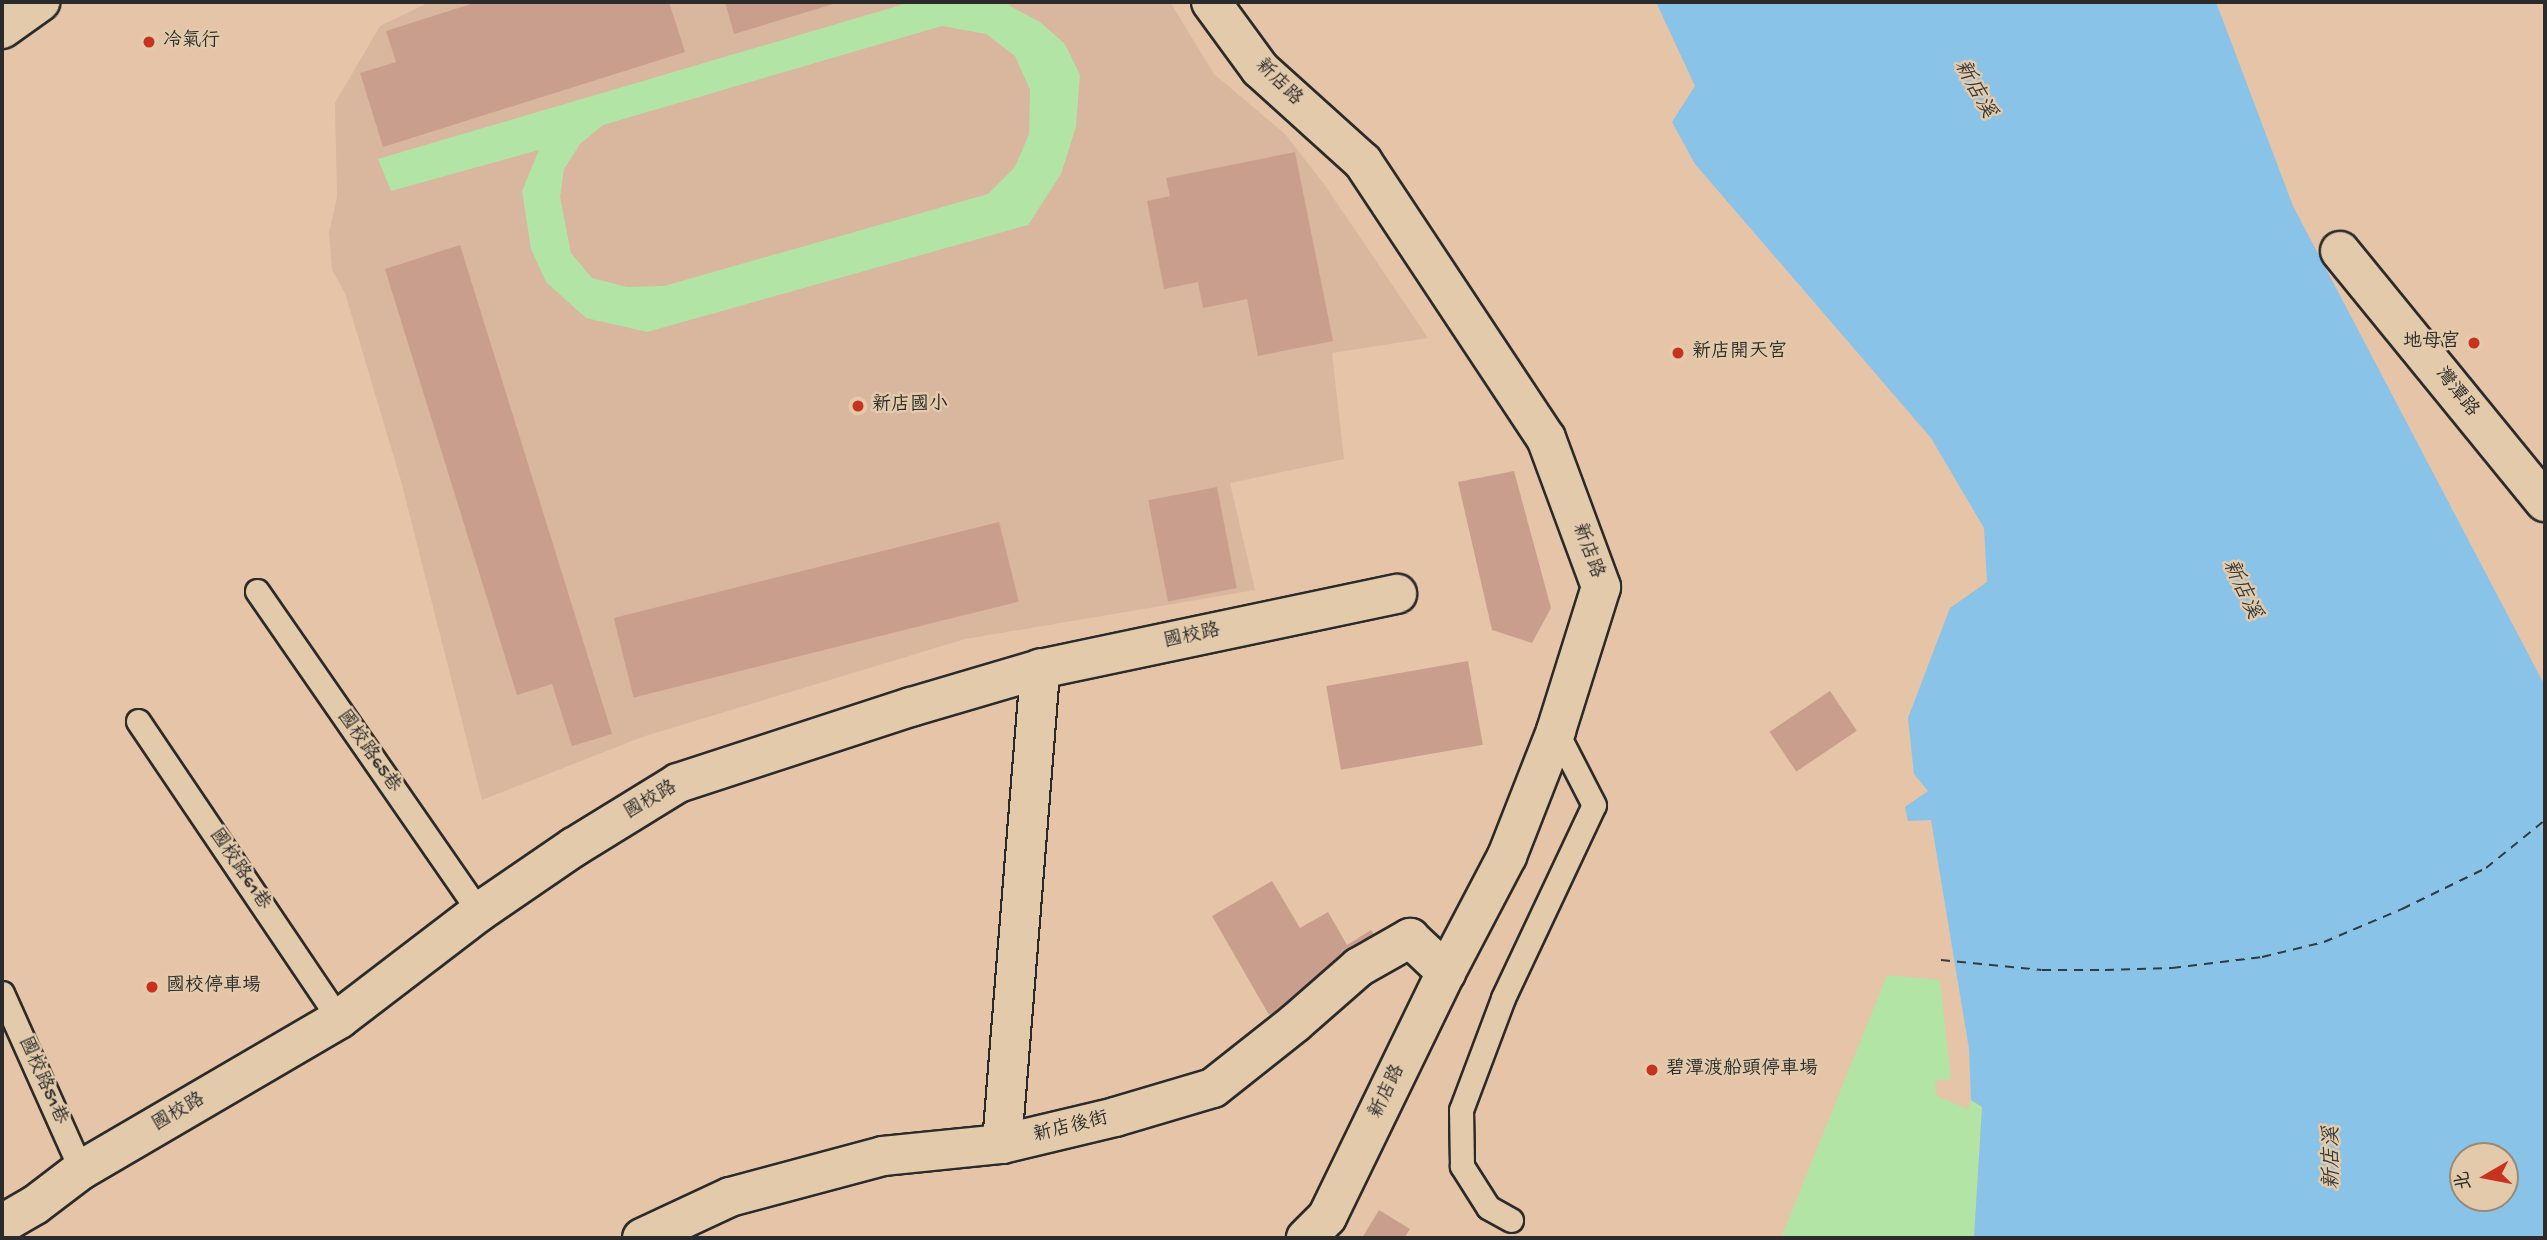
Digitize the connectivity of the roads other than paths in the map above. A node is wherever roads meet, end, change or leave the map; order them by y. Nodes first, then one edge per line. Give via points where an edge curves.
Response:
1 (40, 2) edge
2 (1211, 2) edge
3 (2, 29) edge
4 (2340, 251) dead end
5 (2545, 502) edge
6 (257, 591) dead end
7 (1397, 594) dead end
8 (1040, 669) junction
9 (138, 721) dead end
10 (1556, 731) junction
11 (479, 912) junction
12 (1446, 972) junction
13 (2, 993) edge
14 (339, 1019) junction
15 (1002, 1144) junction
16 (81, 1170) junction
17 (1511, 1220) dead end
18 (2, 1224) edge
19 (642, 1238) edge
20 (1306, 1238) edge

1 - 3 street
2 - 10 street, 新店路 via 1260,69 1363,163 1546,438 1601,587
4 - 5 street, 灣潭路
6 - 11 lane, 國校路65巷
7 - 8 street, 國校路
8 - 11 street, 國校路 via 678,783
8 - 15 street
9 - 14 lane, 國校路61巷
10 - 12 street, 新店路 via 1507,856
10 - 17 lane via 1594,805 1503,998 1461,1110 1462,1166 1488,1207
11 - 14 street, 國校路
12 - 15 street, 新店後街 via 1410,938 1359,967 1213,1088
12 - 20 street, 新店路 via 1326,1217
13 - 16 lane, 國校路51巷
14 - 16 street, 國校路
15 - 19 street, 新店後街 via 883,1156 730,1197
16 - 18 street, 國校路

